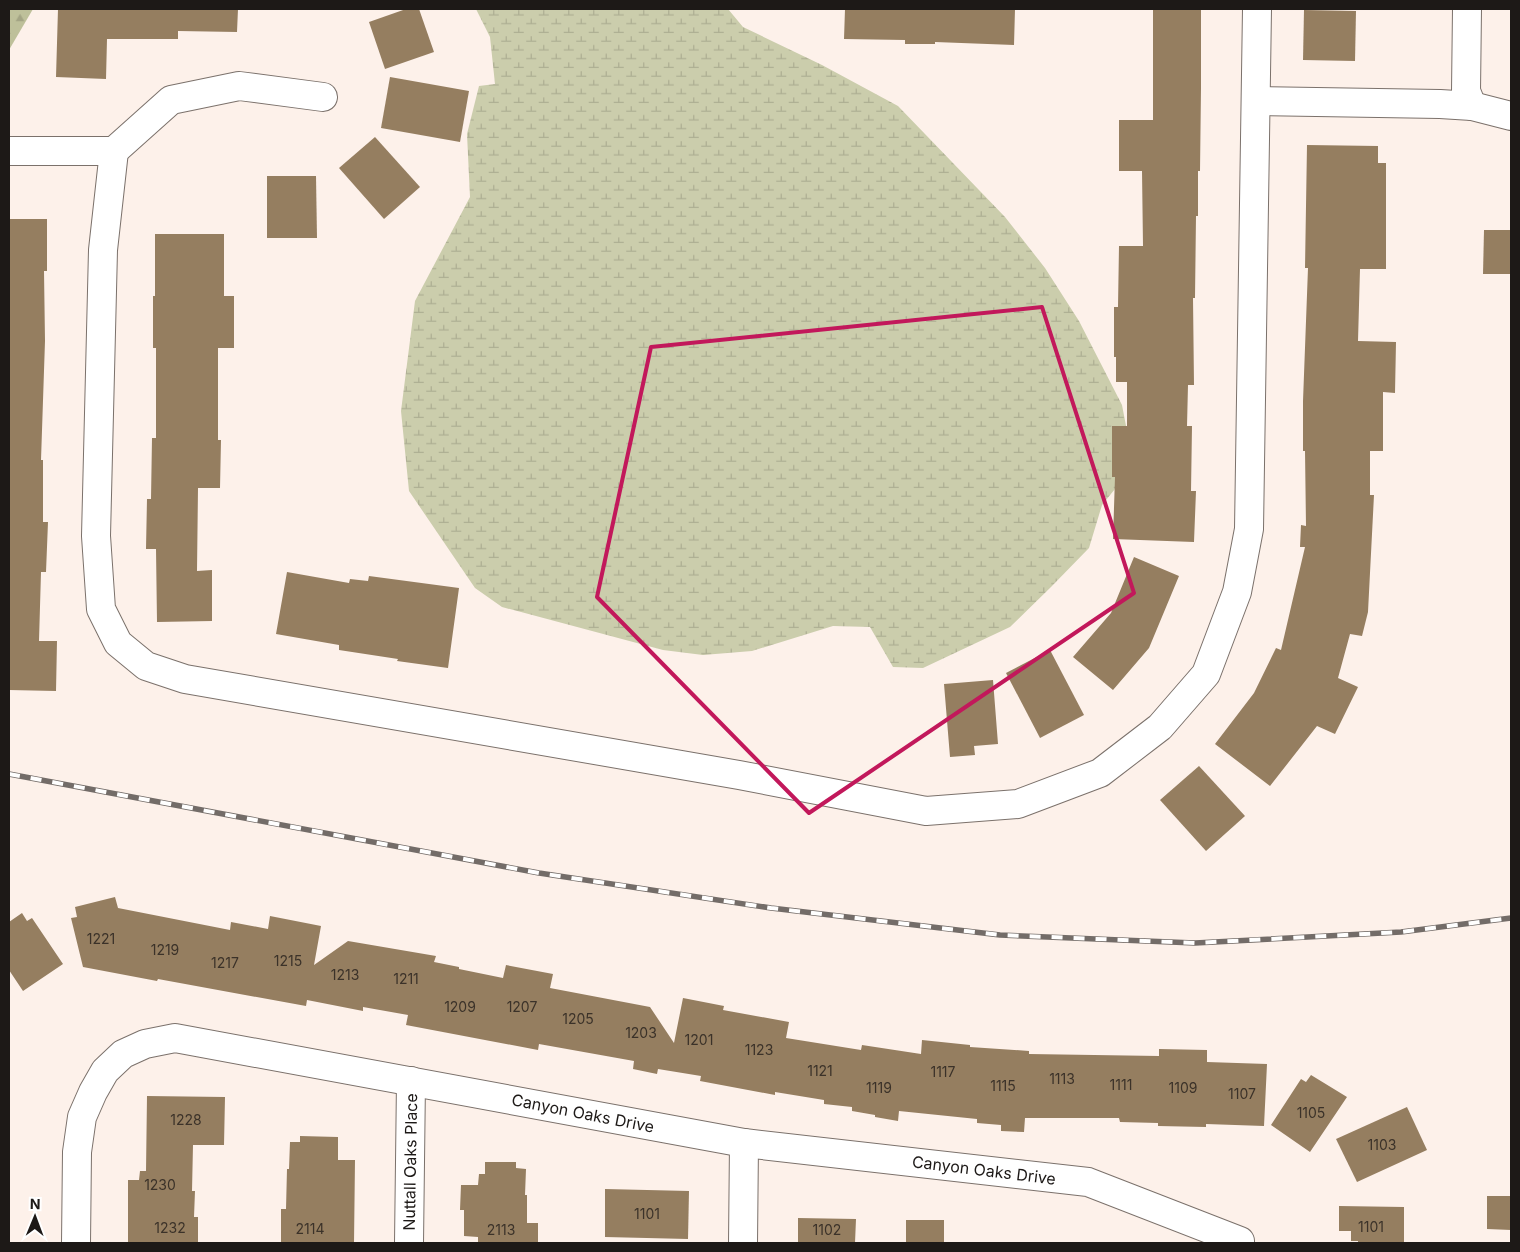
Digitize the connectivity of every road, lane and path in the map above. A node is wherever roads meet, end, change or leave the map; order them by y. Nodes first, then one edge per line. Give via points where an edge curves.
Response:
1 (1257, 9) edge
2 (1467, 9) edge
3 (323, 98) dead end
4 (1257, 101) junction
5 (1472, 106) junction
6 (1511, 116) edge
7 (9, 151) edge
8 (114, 151) junction
9 (411, 1081) junction
10 (744, 1143) junction
11 (1240, 1241) dead end
12 (76, 1243) edge
13 (409, 1243) edge
14 (743, 1243) edge

1 - 4 street
2 - 5 street via 1466,91
3 - 8 street via 239,86 171,100
4 - 5 street
4 - 8 street via 1249,529 1237,592 1206,674 1160,728 1100,773 1018,804 926,811 185,680 146,666 118,642 101,609 96,536 102,250
5 - 6 street
7 - 8 street
9 - 10 street, Canyon Oaks Drive
9 - 12 street, Canyon Oaks Drive via 175,1038 145,1044 123,1054 105,1071 82,1117 77,1152
9 - 13 street, Nuttall Oaks Place
10 - 11 street, Canyon Oaks Drive via 1088,1182
10 - 14 street

